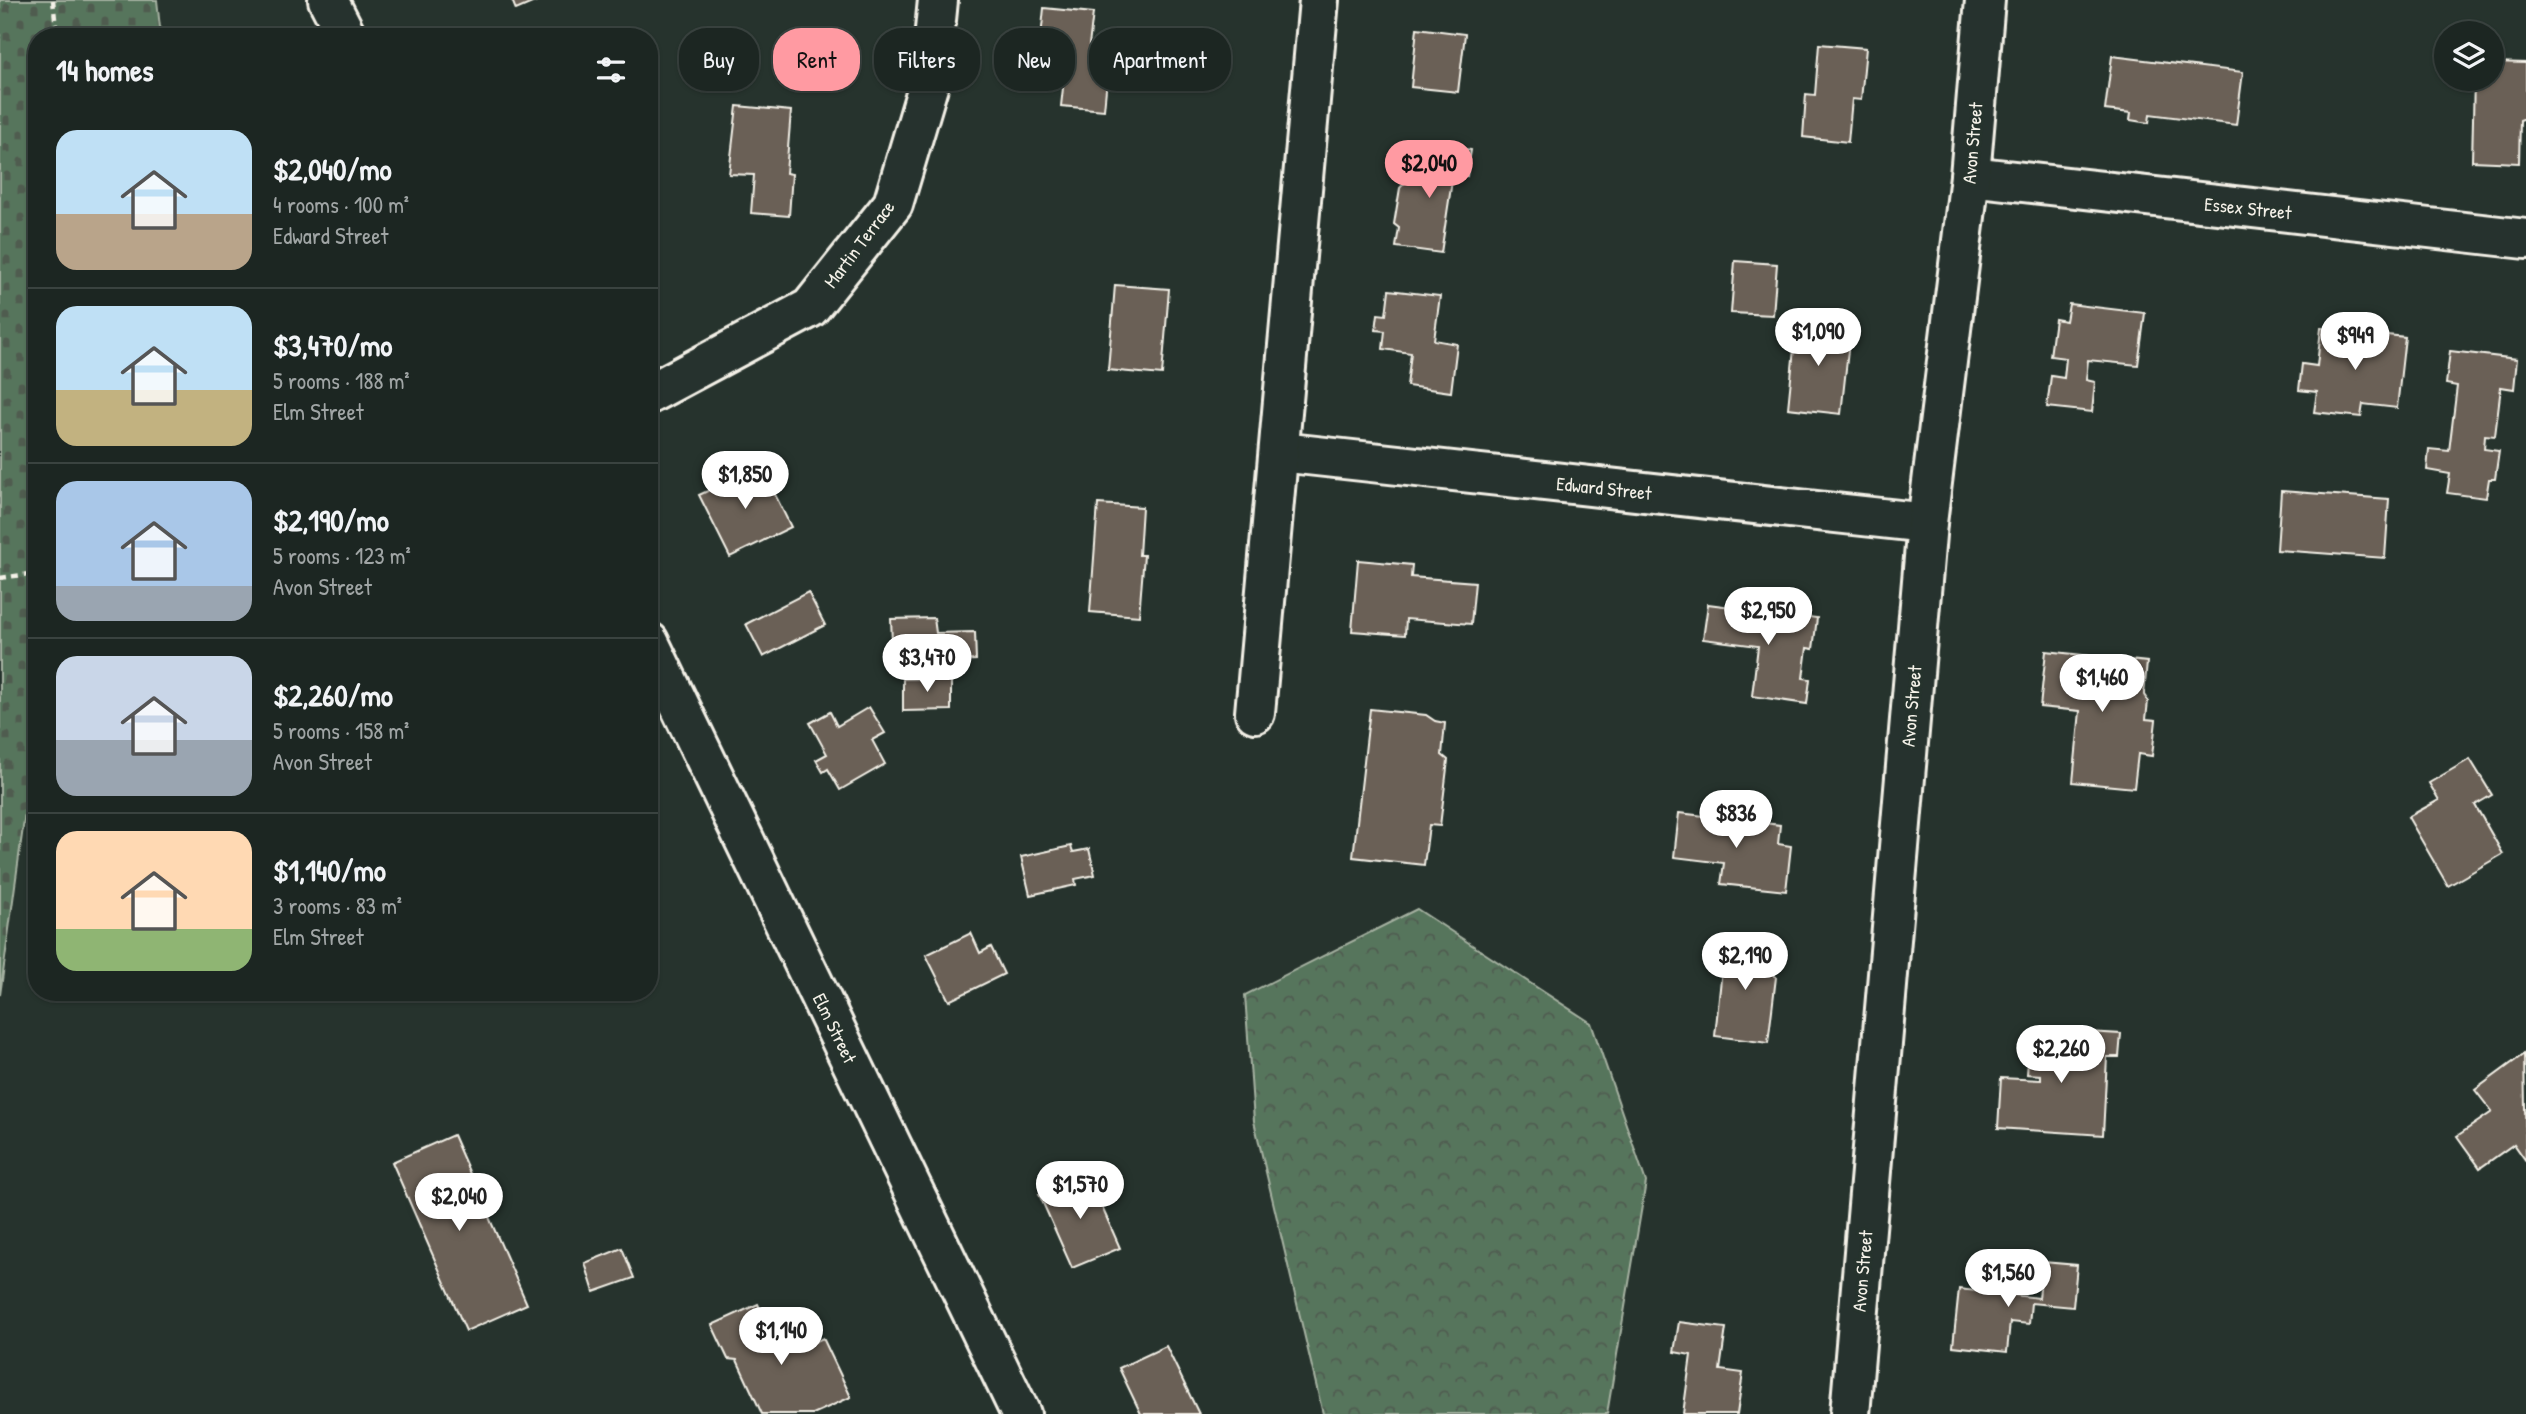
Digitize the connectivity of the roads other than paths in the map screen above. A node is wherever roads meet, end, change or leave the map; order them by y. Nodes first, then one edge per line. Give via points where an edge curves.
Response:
1 (328, 0) edge
2 (938, 0) edge
3 (1319, 0) edge
4 (1986, 0) edge
5 (342, 28) edge
6 (1970, 176) junction
7 (2526, 239) edge
8 (658, 389) edge
9 (1280, 452) junction
10 (1927, 523) junction
11 (658, 661) edge
12 (1255, 713) dead end
13 (1021, 1414) edge
14 (1850, 1414) edge

1 - 5 street
2 - 8 street, Martin Terrace via 930,80 893,204 810,308
3 - 9 street
4 - 6 street, Avon Street
6 - 7 street, Essex Street
6 - 10 street, Avon Street
9 - 10 street, Edward Street
9 - 12 street
10 - 14 street, Avon Street
11 - 13 street, Elm Street

